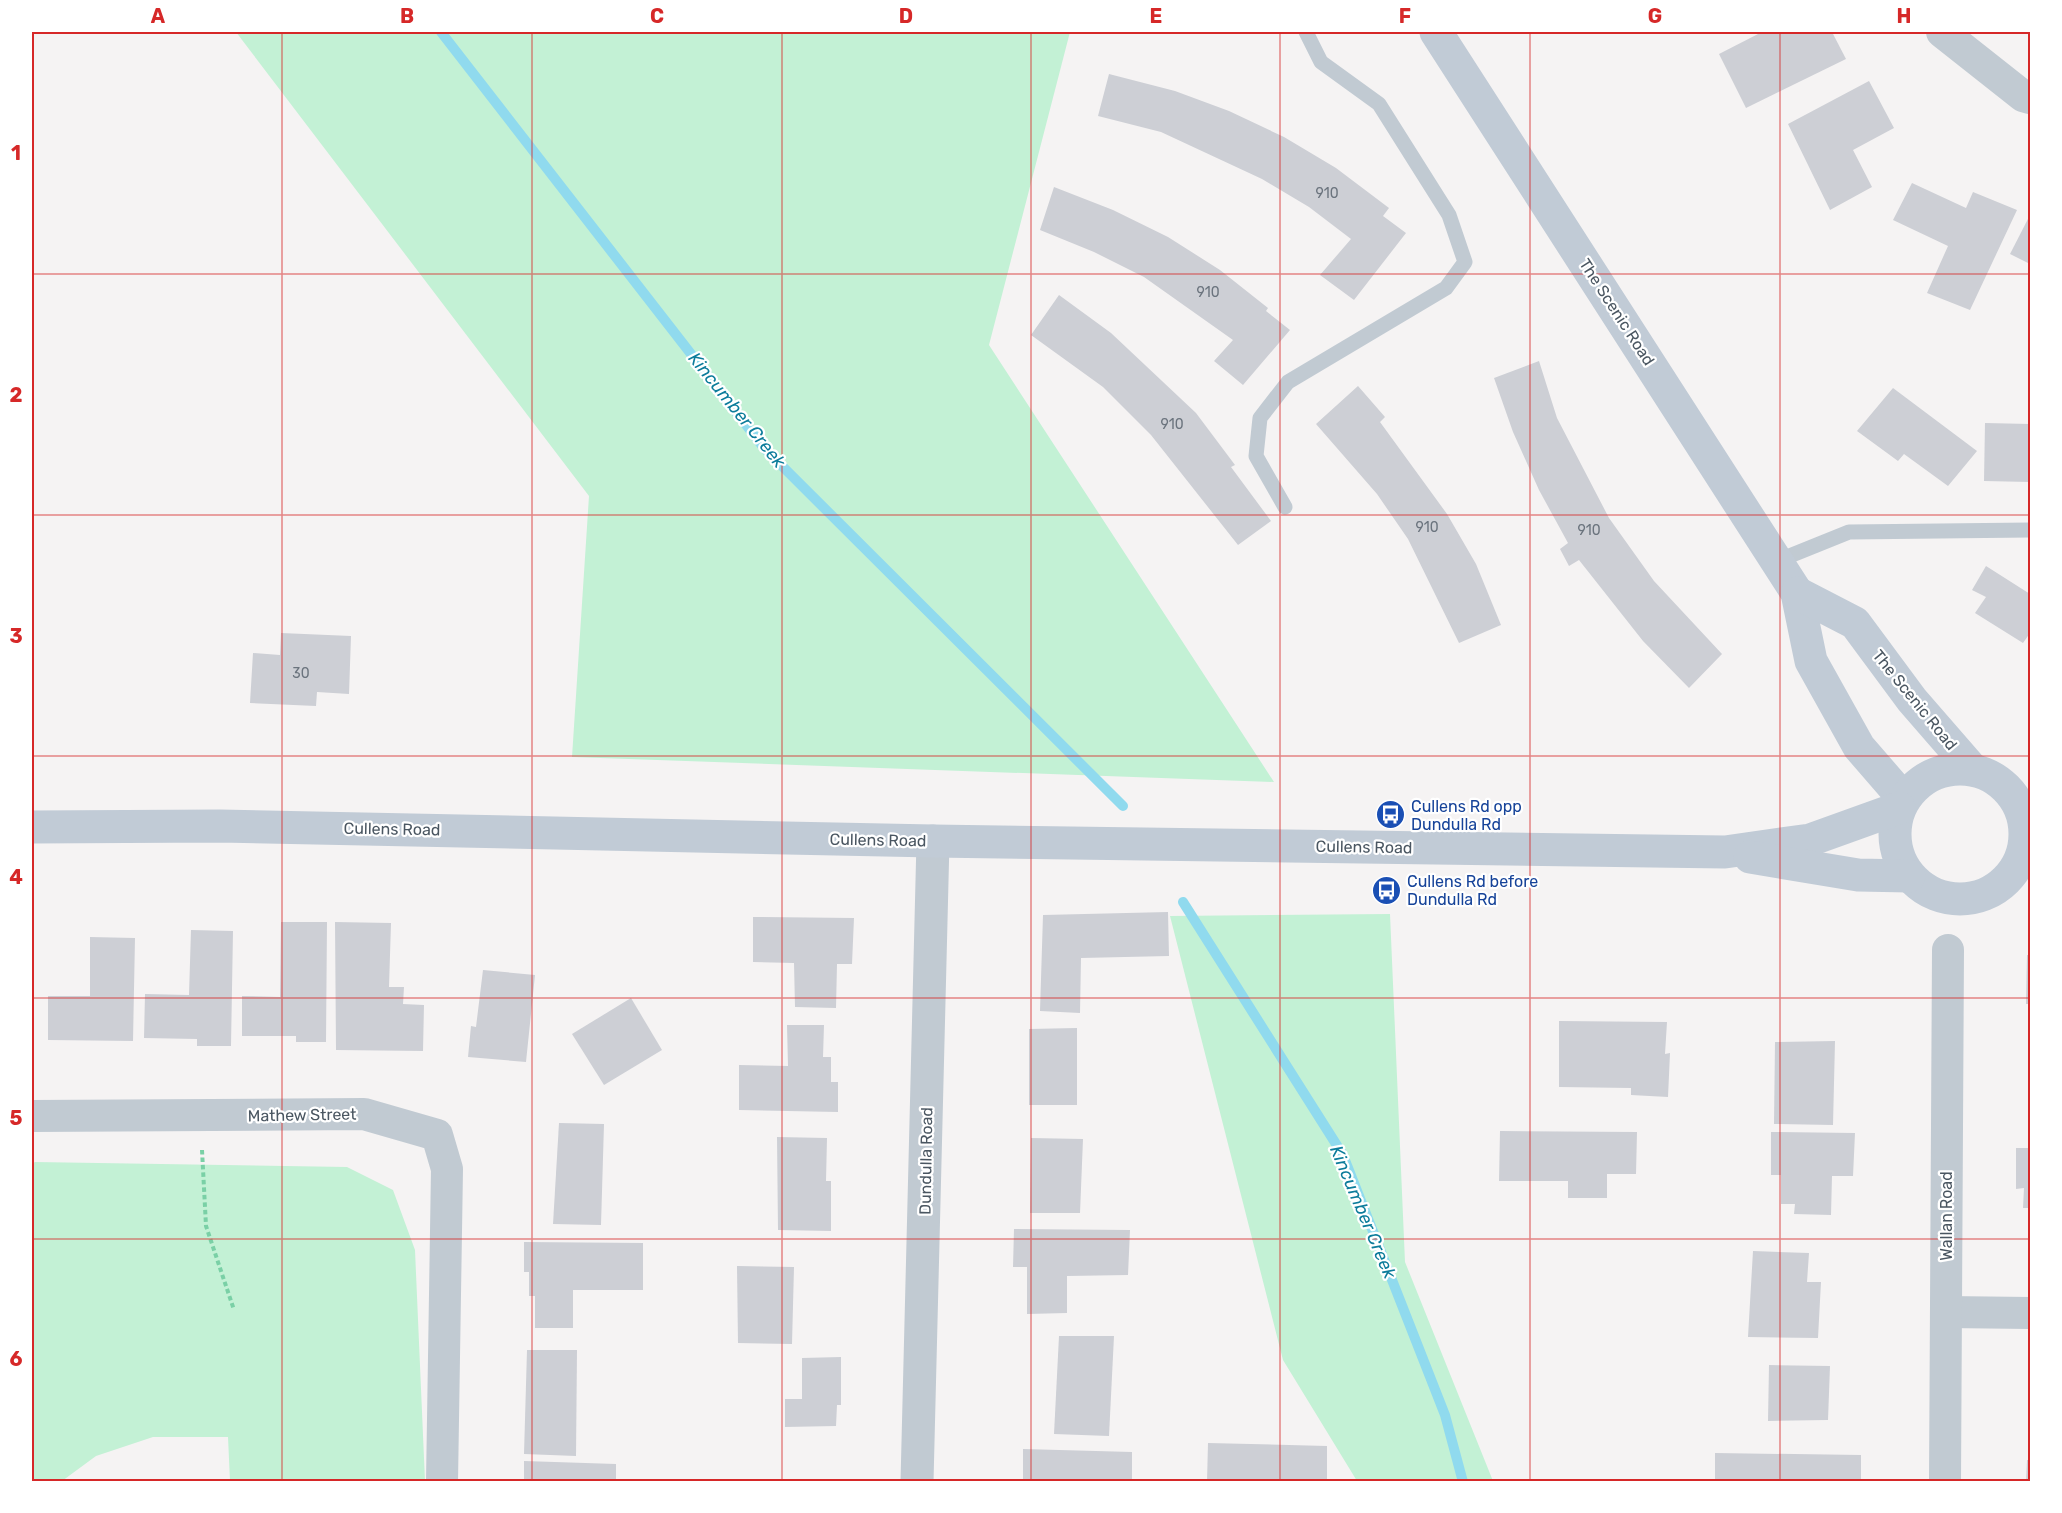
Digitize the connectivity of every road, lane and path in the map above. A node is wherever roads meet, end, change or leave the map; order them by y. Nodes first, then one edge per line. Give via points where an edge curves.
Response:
1 (1306, 32) edge
2 (1436, 32) edge
3 (1942, 32) edge
4 (2031, 98) edge
5 (1285, 507) dead end
6 (2031, 530) edge
7 (1777, 561) junction
8 (1797, 593) junction
9 (1972, 770) junction
10 (2003, 784) junction
11 (2031, 802) edge
12 (1901, 803) junction
13 (32, 827) edge
14 (933, 841) junction
15 (1725, 852) junction
16 (2022, 872) edge
17 (1909, 876) junction
18 (1948, 950) dead end
19 (32, 1116) edge
20 (200, 1116) junction
21 (234, 1310) dead end
22 (1946, 1312) junction
23 (2031, 1313) edge
24 (442, 1482) edge
25 (917, 1482) edge
26 (1945, 1482) edge

1 - 5 lane via 1320,62 1379,104 1449,215 1465,262 1446,288 1288,382 1260,418 1256,456
2 - 7 main road, The Scenic Road
3 - 4 street via 2023,96
6 - 7 lane via 1849,532
7 - 8 main road, The Scenic Road
8 - 9 main road, The Scenic Road via 1855,623 1912,700
8 - 12 main road, The Scenic Road via 1810,661 1859,747
9 - 10 main road
9 - 12 main road via 1952,768 1934,773 1917,784
10 - 11 main road
10 - 16 main road via 2024,818
12 - 15 main road, Cullens Road via 1810,840
12 - 17 main road via 1894,825 1894,843
13 - 14 main road, Cullens Road via 220,826
14 - 15 main road, Cullens Road
14 - 25 street, Dundulla Road
15 - 17 main road, Cullens Road via 1858,875
16 - 17 main road via 1981,896 1961,900 1923,889
18 - 22 street, Wallan Road
19 - 20 street, Mathew Street
20 - 21 path via 206,1226
20 - 24 street, Mathew Street via 364,1114 437,1135 447,1169
22 - 23 street
22 - 26 street, Wallan Road

